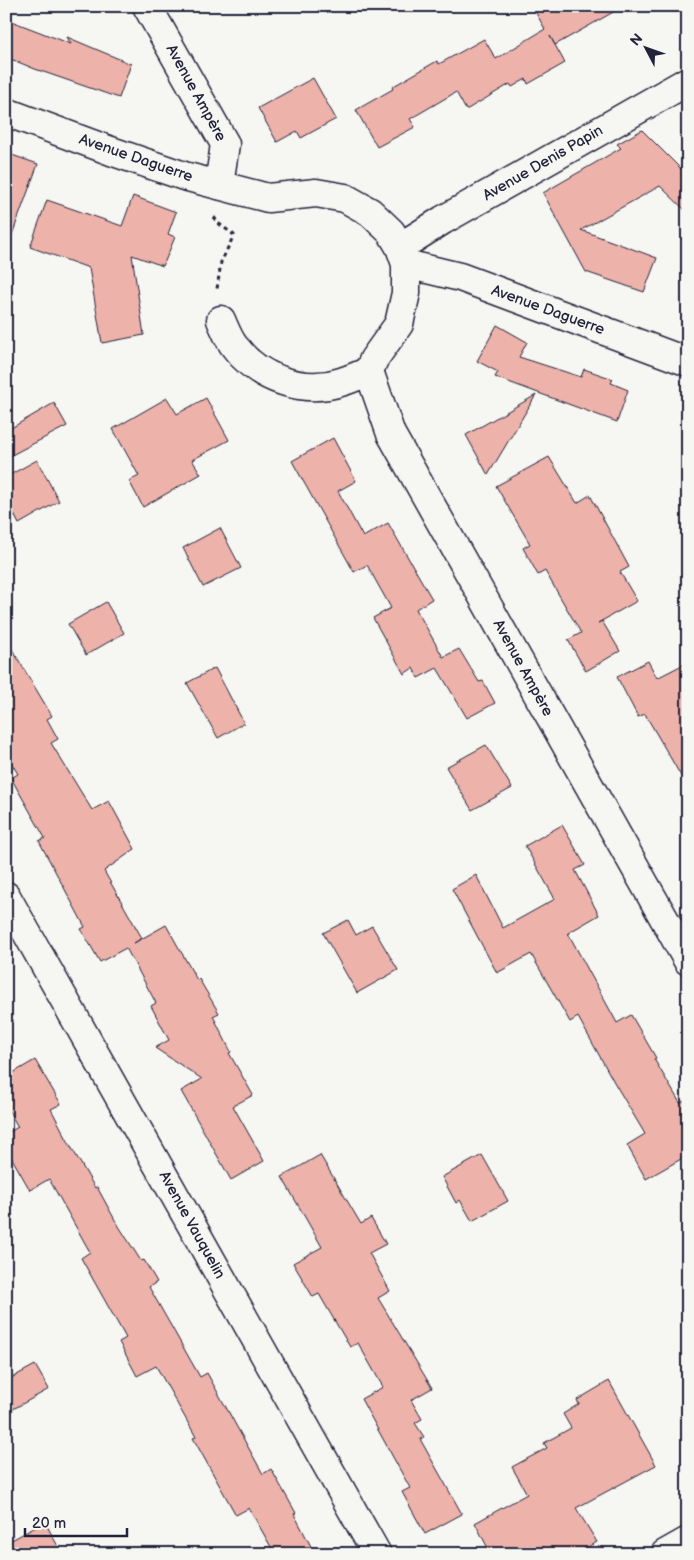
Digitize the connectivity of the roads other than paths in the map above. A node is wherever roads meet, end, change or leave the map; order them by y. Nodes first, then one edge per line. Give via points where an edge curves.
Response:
1 (147, 6) edge
2 (688, 81) edge
3 (6, 112) edge
4 (219, 185) junction
5 (403, 255) junction
6 (221, 320) road end
7 (688, 362) edge
8 (369, 371) junction
9 (6, 896) edge
10 (688, 960) edge
11 (688, 1541) edge
12 (377, 1554) edge
13 (665, 1554) edge

1 - 4 street, Avenue Ampère via 225,144
2 - 5 street, Avenue Denis Papin via 451,216
3 - 4 street, Avenue Daguerre via 111,151
4 - 5 street, Avenue Daguerre via 268,198 316,193 344,198 370,212 391,232
5 - 7 street, Avenue Daguerre
5 - 8 street via 406,293 399,324
6 - 8 street via 234,347 255,368 281,382 311,387 340,383
8 - 10 street, Avenue Ampère via 391,434
9 - 12 street, Avenue Vauquelin
11 - 13 street

